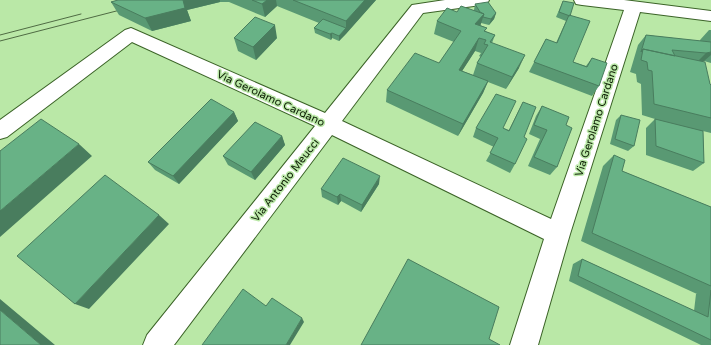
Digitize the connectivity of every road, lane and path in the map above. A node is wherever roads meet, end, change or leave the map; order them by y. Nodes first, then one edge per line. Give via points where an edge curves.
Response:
1 (481, 0) edge
2 (582, 0) edge
3 (634, 6) junction
4 (711, 16) edge
5 (329, 124) junction
6 (0, 131) edge
7 (558, 234) junction
8 (157, 345) edge
9 (524, 345) edge

1 - 5 street, Via Antonio Meucci via 418,9
2 - 3 street
3 - 4 street
3 - 7 street, Via Gerolamo Cardano
5 - 6 street, Via Gerolamo Cardano via 131,34
5 - 7 street, Via Gerolamo Cardano
5 - 8 street, Via Antonio Meucci
7 - 9 street, Via Gerolamo Cardano

